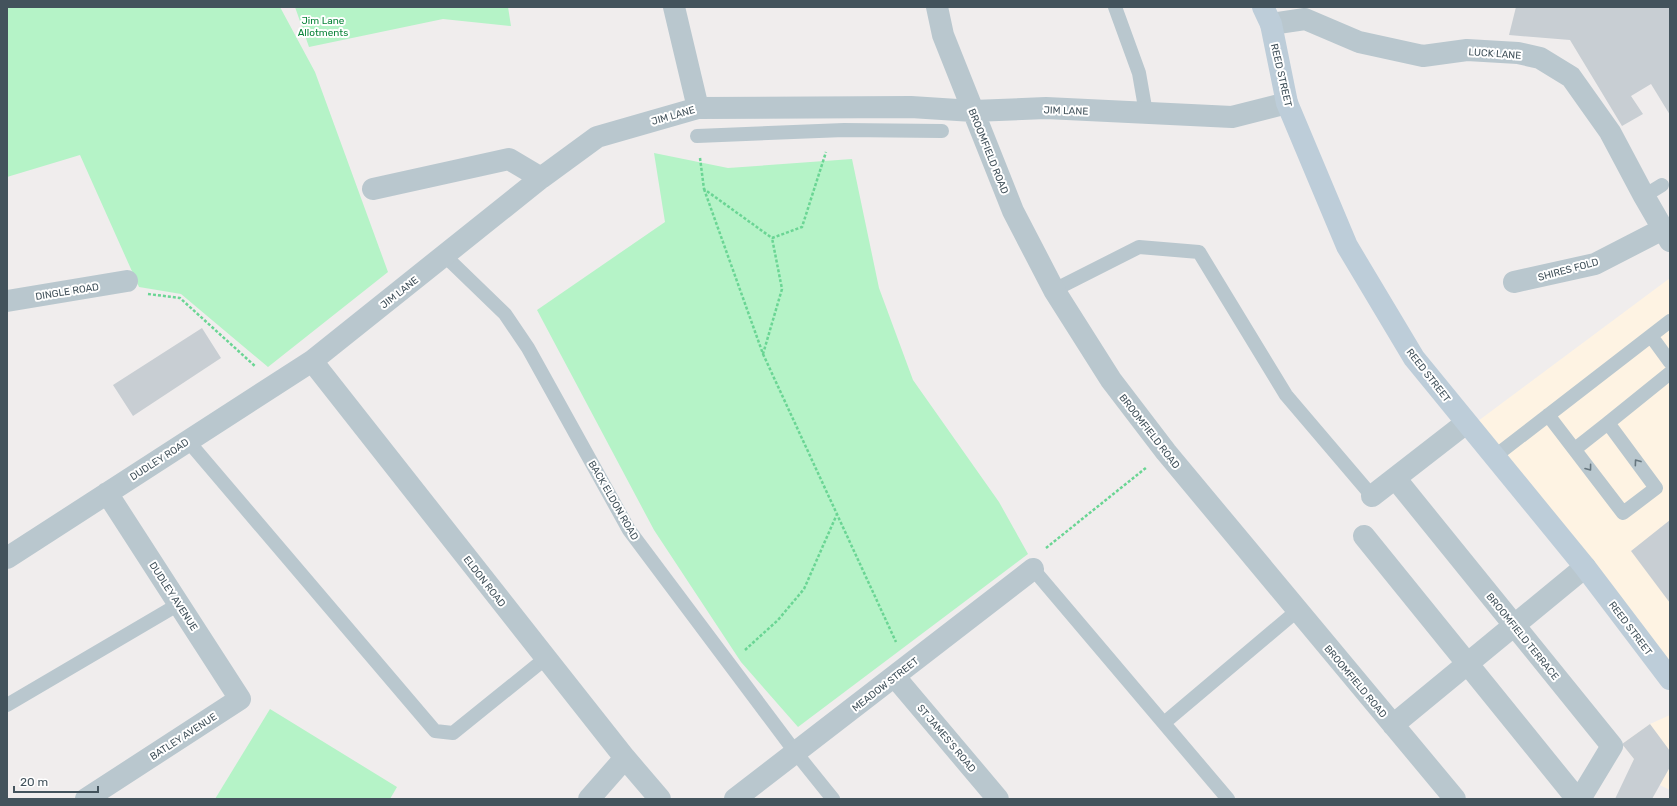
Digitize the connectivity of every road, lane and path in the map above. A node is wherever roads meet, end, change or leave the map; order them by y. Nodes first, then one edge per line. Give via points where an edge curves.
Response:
1 (674, 7) edge
2 (936, 7) edge
3 (1115, 7) edge
4 (1267, 16) edge
5 (1287, 103) junction
6 (698, 108) junction
7 (843, 108) junction
8 (973, 111) junction
9 (1146, 113) junction
10 (839, 131) junction
11 (942, 131) dead end
12 (697, 136) joint
13 (542, 178) junction
14 (1662, 185) dead end
15 (373, 189) dead end
16 (704, 189) junction
17 (1644, 196) junction
18 (1666, 235) edge
19 (772, 238) junction
20 (445, 256) junction
21 (127, 281) joint
22 (1514, 282) dead end
23 (1054, 290) junction
24 (7, 301) edge
25 (1670, 321) edge
26 (1651, 336) junction
27 (763, 354) junction
28 (312, 361) junction
29 (1670, 362) edge
30 (1670, 373) edge
31 (276, 385) junction
32 (1548, 415) junction
33 (1466, 423) junction
34 (1608, 423) junction
35 (188, 441) junction
36 (1575, 449) junction
37 (1166, 452) junction
38 (1494, 457) junction
39 (1395, 478) junction
40 (107, 493) junction
41 (1372, 496) joint
42 (837, 514) junction
43 (1364, 536) dead end
44 (7, 558) edge
45 (1585, 567) junction
46 (1033, 569) junction
47 (179, 604) junction
48 (1298, 610) junction
49 (1515, 625) junction
50 (546, 658) junction
51 (729, 664) junction
52 (1467, 664) junction
53 (902, 672) junction
54 (1670, 679) edge
55 (240, 699) joint
56 (7, 705) edge
57 (1164, 723) junction
58 (1393, 725) junction
59 (796, 753) junction
60 (625, 758) junction
61 (86, 799) edge
62 (590, 799) edge
63 (660, 799) edge
64 (736, 799) edge
65 (833, 799) edge
66 (998, 799) edge
67 (1228, 799) edge
68 (1455, 799) edge
69 (1577, 799) edge
70 (1580, 799) edge

1 - 6 street
2 - 8 street, BROOMFIELD ROAD via 943,35
3 - 9 lane via 1139,73
4 - 5 street, REED STREET
4 - 17 street, LUCK LANE via 1305,19 1359,42 1423,56 1467,50 1518,53 1540,58 1571,77 1610,132
5 - 9 street, JIM LANE via 1232,117
5 - 33 street, REED STREET via 1347,246 1414,358
6 - 7 street, JIM LANE
6 - 13 street, JIM LANE via 597,137
7 - 8 street, JIM LANE via 911,107
7 - 10 lane
8 - 9 street, JIM LANE via 1046,108
8 - 23 street, BROOMFIELD ROAD via 1013,211
10 - 11 lane
10 - 12 lane
10 - 19 path via 802,227
12 - 16 path
13 - 15 street via 509,159
13 - 20 street, JIM LANE
14 - 17 lane
16 - 19 path
16 - 27 path
17 - 18 street, LUCK LANE
18 - 22 street, SHIRES FOLD via 1594,264
19 - 27 path via 782,288
20 - 28 street, JIM LANE
20 - 51 lane, BACK ELDON ROAD via 505,314 528,348 629,530
21 - 24 street, DINGLE ROAD
21 - 31 path via 137,292 180,298
23 - 37 street, BROOMFIELD ROAD via 1111,380
23 - 41 lane via 1139,247 1198,252 1286,395
25 - 26 lane
26 - 29 lane
26 - 32 lane
27 - 42 path
28 - 31 street, DUDLEY ROAD
28 - 50 street, ELDON ROAD
30 - 34 lane
31 - 35 street, DUDLEY ROAD
32 - 36 lane
32 - 38 lane
33 - 38 street, REED STREET
33 - 39 street
34 - 36 lane
36 -> 34 lane via 1623,513 1656,488
35 - 40 street, DUDLEY ROAD
35 - 50 lane via 435,730 453,733
37 - 46 path via 1040,553
37 - 48 street, BROOMFIELD ROAD
38 - 45 street, REED STREET
39 - 41 street
39 - 49 street, BROOMFIELD TERRACE
40 - 44 street, DUDLEY ROAD
40 - 47 street, DUDLEY AVENUE
42 - 51 path via 804,589 778,620
42 - 53 path
43 - 52 street
45 - 49 street
45 - 54 street, REED STREET
46 - 53 street, MEADOW STREET
46 - 57 lane
47 - 55 street, DUDLEY AVENUE
47 - 56 lane
48 - 57 lane
48 - 58 street, BROOMFIELD ROAD
49 - 52 street
49 - 70 street, BROOMFIELD TERRACE via 1612,746
50 - 60 street, ELDON ROAD
51 - 59 lane, BACK ELDON ROAD
52 - 58 street
52 - 69 street
53 - 59 street, MEADOW STREET
53 - 66 street, ST JAMES'S ROAD
55 - 61 street, BATLEY AVENUE
57 - 67 lane
58 - 68 street, BROOMFIELD ROAD
59 - 64 street, MEADOW STREET
59 - 65 lane, BACK ELDON ROAD
60 - 62 street
60 - 63 street, ELDON ROAD

